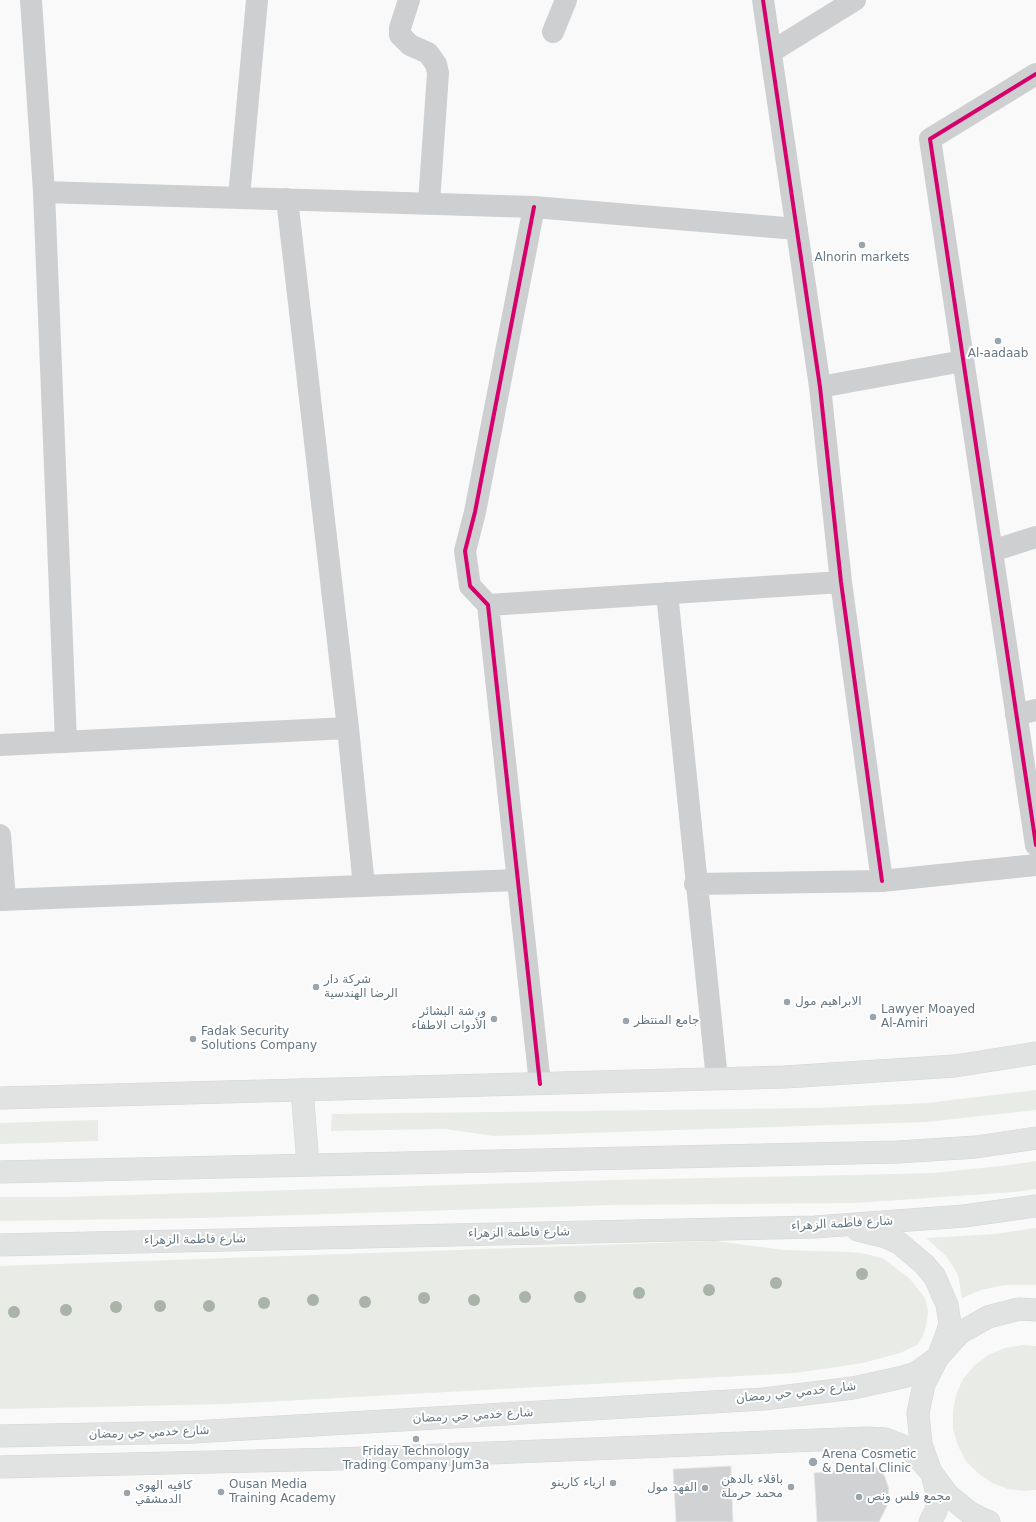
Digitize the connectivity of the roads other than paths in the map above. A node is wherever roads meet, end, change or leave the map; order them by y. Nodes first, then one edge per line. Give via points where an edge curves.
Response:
1 (31, 0) edge
2 (257, 0) edge
3 (409, 0) edge
4 (566, 0) edge
5 (763, 0) edge
6 (855, 0) edge
7 (553, 32) dead end
8 (771, 52) junction
9 (1036, 74) edge
10 (44, 192) junction
11 (239, 197) junction
12 (287, 199) junction
13 (429, 203) junction
14 (534, 206) junction
15 (797, 229) junction
16 (963, 361) junction
17 (820, 387) junction
18 (1036, 537) edge
19 (992, 551) junction
20 (841, 582) junction
21 (667, 593) junction
22 (488, 605) junction
23 (1026, 713) edge
24 (348, 728) junction
25 (66, 742) junction
26 (0, 745) edge
27 (0, 835) edge
28 (1036, 845) edge
29 (1036, 865) edge
30 (518, 880) junction
31 (882, 881) junction
32 (695, 884) junction
33 (364, 886) junction
34 (2, 900) edge
35 (1036, 1053) edge
36 (717, 1079) junction
37 (540, 1084) junction
38 (302, 1090) junction
39 (0, 1098) edge
40 (1036, 1138) edge
41 (308, 1164) junction
42 (0, 1172) edge
43 (1036, 1206) edge
44 (815, 1227) junction
45 (0, 1245) edge
46 (1036, 1310) edge
47 (938, 1357) junction
48 (0, 1436) edge
49 (0, 1467) edge
50 (931, 1472) junction
51 (930, 1522) edge
52 (989, 1522) edge

1 - 10 street
2 - 11 street
3 - 13 street via 400,35 410,45 428,53 436,64 438,73
4 - 7 street
5 - 8 street
6 - 8 street
8 - 15 street
9 - 16 street via 930,139
10 - 11 street
10 - 25 street
11 - 12 street
12 - 13 street
12 - 24 street
13 - 14 street
14 - 15 street
14 - 22 street via 475,512 465,550 470,586
15 - 17 street
16 - 17 street
16 - 19 street
17 - 20 street
18 - 19 street
19 - 23 street
20 - 21 street
20 - 31 street
21 - 22 street
21 - 32 street
22 - 30 street
23 - 28 street
24 - 25 street
24 - 33 street
25 - 26 street
27 - 34 street
29 - 31 street
30 - 33 street
30 - 37 street
31 - 32 street
32 - 36 street
33 - 34 street
35 - 36 main road via 955,1066
36 - 37 main road
37 - 38 main road
38 - 39 main road
38 - 41 main road
40 - 41 main road via 976,1147 898,1152
41 - 42 main road
43 - 44 main road, شارع فاطمة الزهراء via 964,1216
44 - 45 main road, شارع فاطمة الزهراء
44 - 47 main road via 857,1230 886,1237 899,1243 924,1264 934,1277 947,1305 950,1323
46 - 47 main road via 1019,1309 988,1317 960,1333
47 - 48 main road, شارع خدمي حي رمضان via 916,1373 903,1377 839,1390 764,1399 193,1432
47 - 50 main road via 924,1384 918,1413 921,1444
49 - 50 main road via 338,1459 868,1438 885,1439 903,1446 913,1452
50 - 51 main road via 938,1498 936,1511
50 - 52 main road via 948,1495 970,1513

